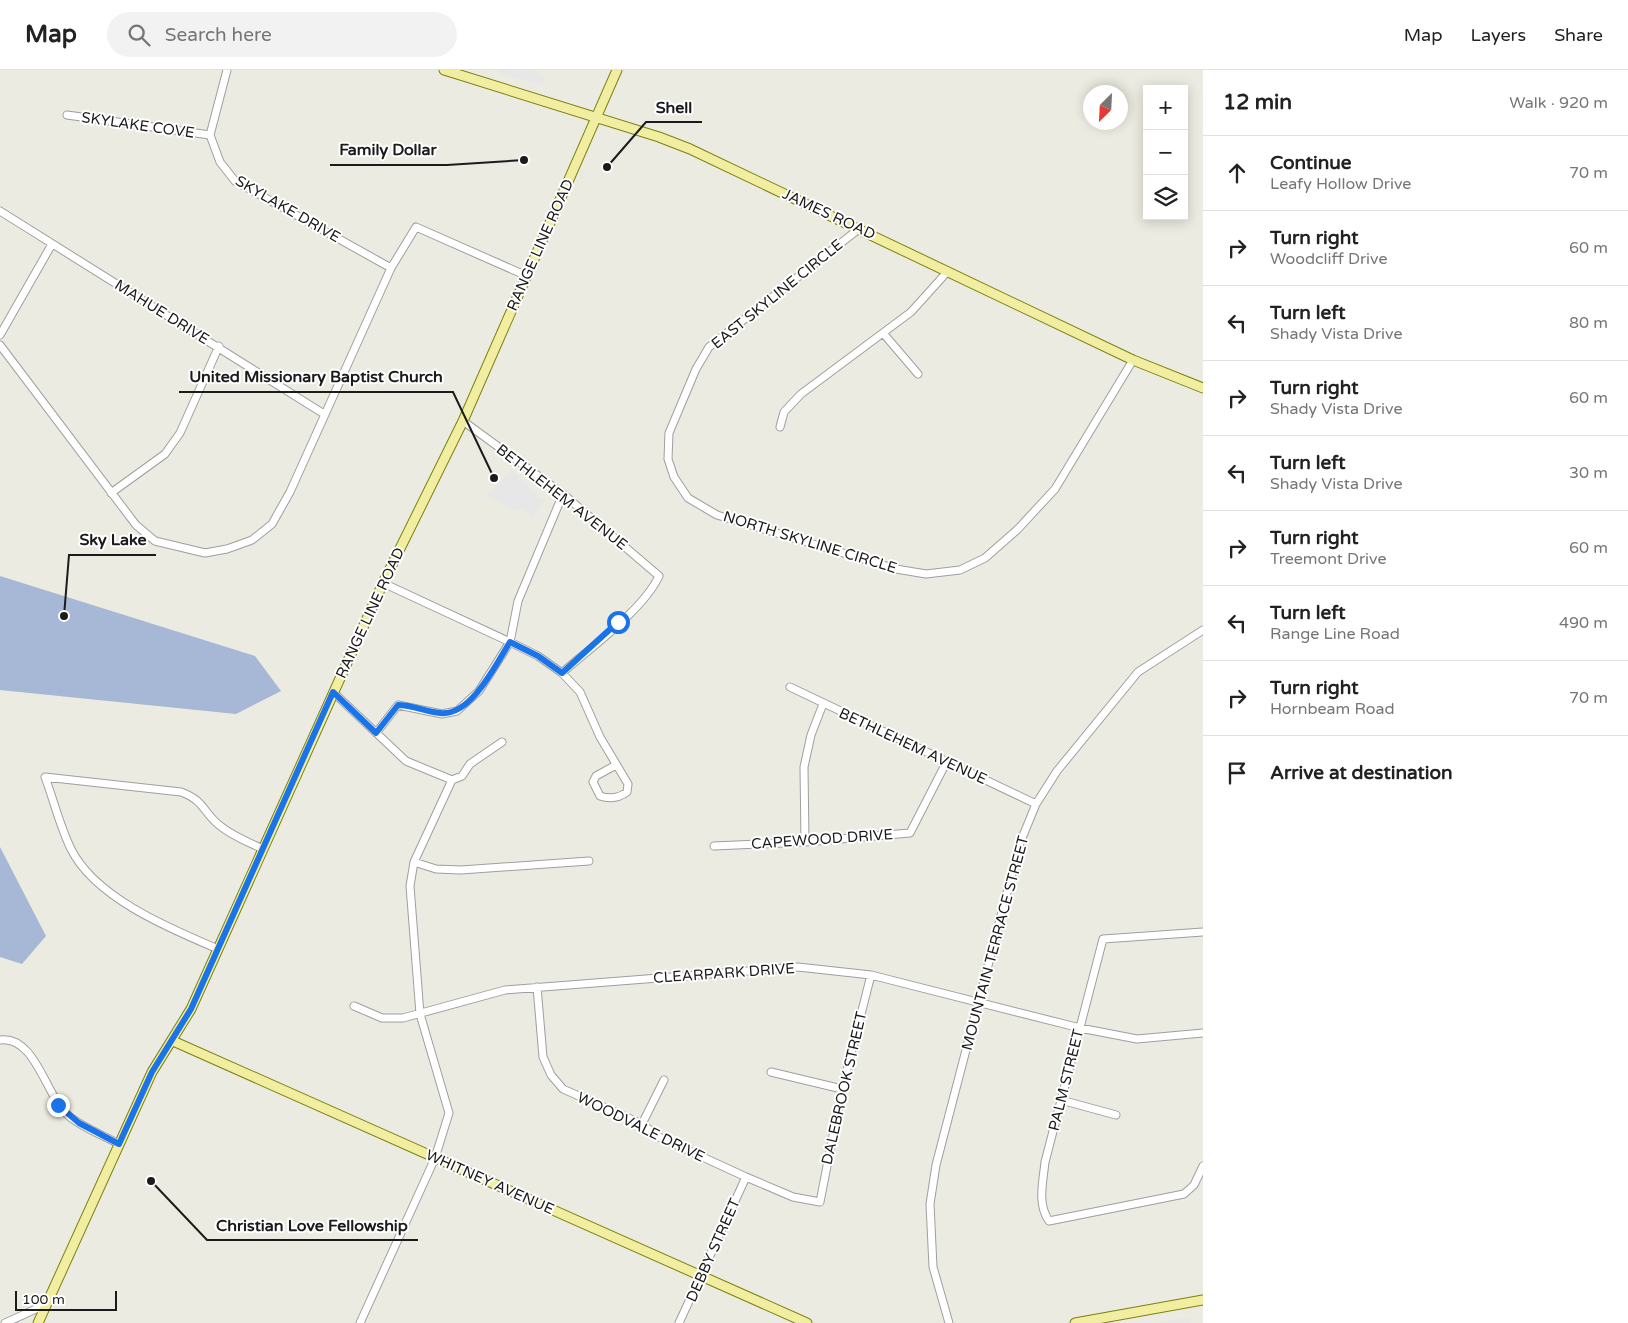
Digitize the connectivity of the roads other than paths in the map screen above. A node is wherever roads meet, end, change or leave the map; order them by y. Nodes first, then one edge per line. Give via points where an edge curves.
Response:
1 (227, 70) edge
2 (444, 70) edge
3 (617, 70) edge
4 (66, 116) dead end
5 (596, 117) junction
6 (210, 135) junction
7 (0, 211) edge
8 (860, 228) junction
9 (52, 244) junction
10 (391, 268) junction
11 (948, 272) junction
12 (527, 276) junction
13 (883, 333) junction
14 (0, 335) edge
15 (0, 345) edge
16 (219, 346) junction
17 (1134, 360) junction
18 (918, 374) dead end
19 (1203, 388) edge
20 (324, 414) junction
21 (463, 421) junction
22 (780, 428) dead end
23 (674, 477) joint
24 (111, 493) junction
25 (563, 494) junction
26 (383, 583) junction
27 (1203, 630) edge
28 (510, 642) junction
29 (562, 673) junction
30 (790, 687) dead end
31 (333, 692) junction
32 (824, 704) junction
33 (376, 733) junction
34 (502, 742) dead end
35 (946, 763) junction
36 (616, 765) junction
37 (452, 780) junction
38 (1036, 804) junction
39 (805, 842) junction
40 (714, 846) dead end
41 (263, 849) junction
42 (589, 861) dead end
43 (414, 862) junction
44 (1203, 932) edge
45 (218, 949) junction
46 (871, 976) junction
47 (538, 987) junction
48 (978, 1002) junction
49 (354, 1006) dead end
50 (420, 1014) junction
51 (1080, 1028) junction
52 (1203, 1033) edge
53 (0, 1040) edge
54 (173, 1041) junction
55 (771, 1072) dead end
56 (664, 1080) dead end
57 (842, 1089) junction
58 (1061, 1100) junction
59 (1116, 1115) dead end
60 (642, 1124) junction
61 (119, 1144) junction
62 (435, 1158) junction
63 (1203, 1166) edge
64 (746, 1177) junction
65 (820, 1202) joint
66 (702, 1276) junction
67 (1203, 1300) edge
68 (47, 1304) junction
69 (5, 1323) edge
70 (38, 1323) edge
71 (360, 1323) edge
72 (679, 1323) edge
73 (806, 1323) edge
74 (949, 1323) edge
75 (1075, 1323) edge

1 - 6 street
2 - 5 main road, JAMES ROAD
3 - 5 main road, RANGE LINE ROAD
4 - 6 street, SKYLAKE COVE
5 - 8 main road, JAMES ROAD via 698,152
5 - 12 main road, RANGE LINE ROAD
6 - 10 street, SKYLAKE DRIVE via 220,162 235,182
7 - 9 street, MAHUE DRIVE
8 - 11 main road, JAMES ROAD
8 - 23 street, EAST SKYLINE CIRCLE via 709,347 696,369 670,433 668,459
9 - 14 street
9 - 16 street, MAHUE DRIVE
10 - 12 street via 416,227
10 - 20 street
11 - 13 street via 911,312
11 - 17 main road, JAMES ROAD
12 - 21 main road, RANGE LINE ROAD
13 - 18 street
13 - 22 street via 800,394 784,412
15 - 24 street
16 - 20 street, MAHUE DRIVE
16 - 24 street via 180,433 165,454
17 - 19 main road, JAMES ROAD
17 - 23 street, NORTH SKYLINE CIRCLE via 1055,489 998,547 985,558 960,570 926,574 896,569 717,515 688,498
20 - 24 street via 290,492 272,524 252,540 205,553 155,541 136,525
21 - 25 street, BETHLEHEM AVENUE
21 - 26 main road, RANGE LINE ROAD
25 - 28 street via 518,601
25 - 29 street, BETHLEHEM AVENUE via 659,576 648,595
26 - 28 street
26 - 31 main road, RANGE LINE ROAD
27 - 38 street, MOUNTAIN TERRACE STREET via 1138,672 1056,771
28 - 29 street
28 - 33 street via 479,691 457,711 442,714 398,705
29 - 36 street via 580,692
30 - 32 street, BETHLEHEM AVENUE
31 - 33 street
31 - 41 main road, RANGE LINE ROAD
32 - 35 street, BETHLEHEM AVENUE
32 - 39 street via 811,735 804,767
33 - 37 street via 406,761
34 - 37 street via 470,764 462,776
35 - 38 street, BETHLEHEM AVENUE
35 - 39 street, CAPEWOOD DRIVE via 910,833
36 - 36 street via 596,776 594,782 600,796 622,796 626,792 628,784
37 - 43 street
38 - 48 street, MOUNTAIN TERRACE STREET via 1020,843
39 - 40 street, CAPEWOOD DRIVE
41 - 45 main road, RANGE LINE ROAD
41 - 45 street via 230,833 216,823 204,805 181,792 45,777 72,850 85,870 135,908
42 - 43 street via 461,870 436,869
43 - 50 street via 410,886
44 - 51 street, PALM STREET via 1103,939
45 - 54 main road, RANGE LINE ROAD
46 - 47 street, CLEARPARK DRIVE via 798,967
46 - 48 street, CLEARPARK DRIVE
46 - 57 street, DALEBROOK STREET
47 - 50 street, CLEARPARK DRIVE via 505,990
47 - 60 street, WOODVALE DRIVE via 543,1058 551,1075 564,1089
48 - 51 street, CLEARPARK DRIVE
48 - 74 street, MOUNTAIN TERRACE STREET via 936,1165 930,1204 934,1267
49 - 50 street, CLEARPARK DRIVE via 382,1018
50 - 62 street via 449,1112
51 - 52 street, CLEARPARK DRIVE via 1137,1038
51 - 58 street, PALM STREET
53 - 61 street via 26,1050 58,1105 68,1116
54 - 61 main road, RANGE LINE ROAD via 152,1072
54 - 62 main road, WHITNEY AVENUE
55 - 57 street
56 - 60 street
57 - 65 street, DALEBROOK STREET
58 - 59 street
58 - 63 street, PALM STREET via 1045,1162 1043,1212 1049,1221 1184,1194 1194,1185
60 - 64 street, WOODVALE DRIVE via 660,1137
61 - 68 main road, RANGE LINE ROAD
62 - 66 main road, WHITNEY AVENUE
62 - 71 street
64 - 65 street, WOODVALE DRIVE via 793,1197
64 - 66 street, DEBBY STREET
66 - 72 street, DEBBY STREET
66 - 73 main road, WHITNEY AVENUE
67 - 75 main road
68 - 69 street
68 - 70 main road, RANGE LINE ROAD

